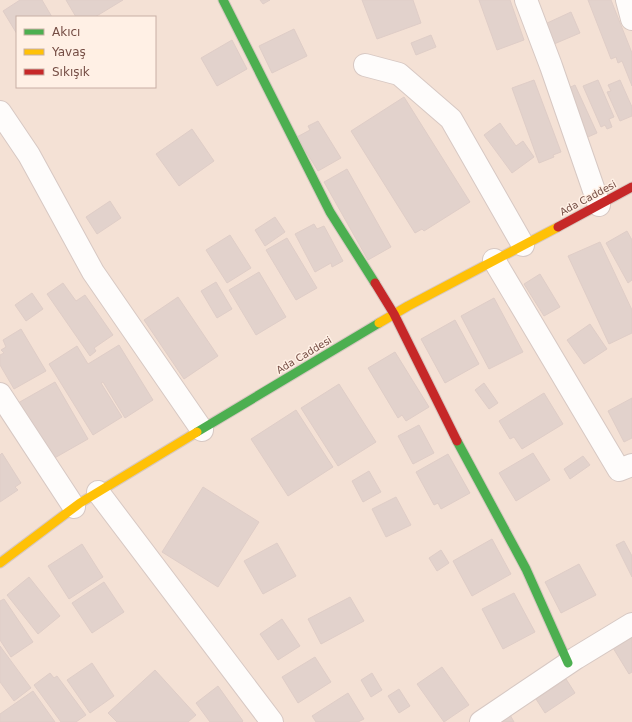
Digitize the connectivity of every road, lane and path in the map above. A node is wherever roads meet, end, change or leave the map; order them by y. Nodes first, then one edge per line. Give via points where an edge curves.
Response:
1 (223, 0) edge
2 (526, 0) edge
3 (627, 0) edge
4 (632, 19) edge
5 (365, 65) dead end
6 (0, 112) edge
7 (632, 187) edge
8 (598, 205) junction
9 (523, 245) junction
10 (494, 260) junction
11 (394, 314) junction
12 (0, 394) edge
13 (202, 430) junction
14 (632, 465) edge
15 (98, 492) junction
16 (74, 507) junction
17 (0, 563) edge
18 (632, 624) edge
19 (568, 663) junction
20 (272, 722) edge
21 (481, 722) edge

1 - 11 main road via 330,212
2 - 8 street
3 - 4 street
5 - 9 street via 399,74 451,119
6 - 13 street via 29,155 93,272
7 - 8 main road, Ada Caddesi
8 - 9 main road, Ada Caddesi
9 - 10 main road, Ada Caddesi
10 - 11 main road, Ada Caddesi
10 - 14 street via 619,470
11 - 13 main road, Ada Caddesi
11 - 19 main road via 444,417 526,569
12 - 16 street
13 - 15 main road, Ada Caddesi
15 - 16 main road, Ada Caddesi
15 - 20 street
16 - 17 main road, Ada Caddesi
18 - 19 street
19 - 21 street

